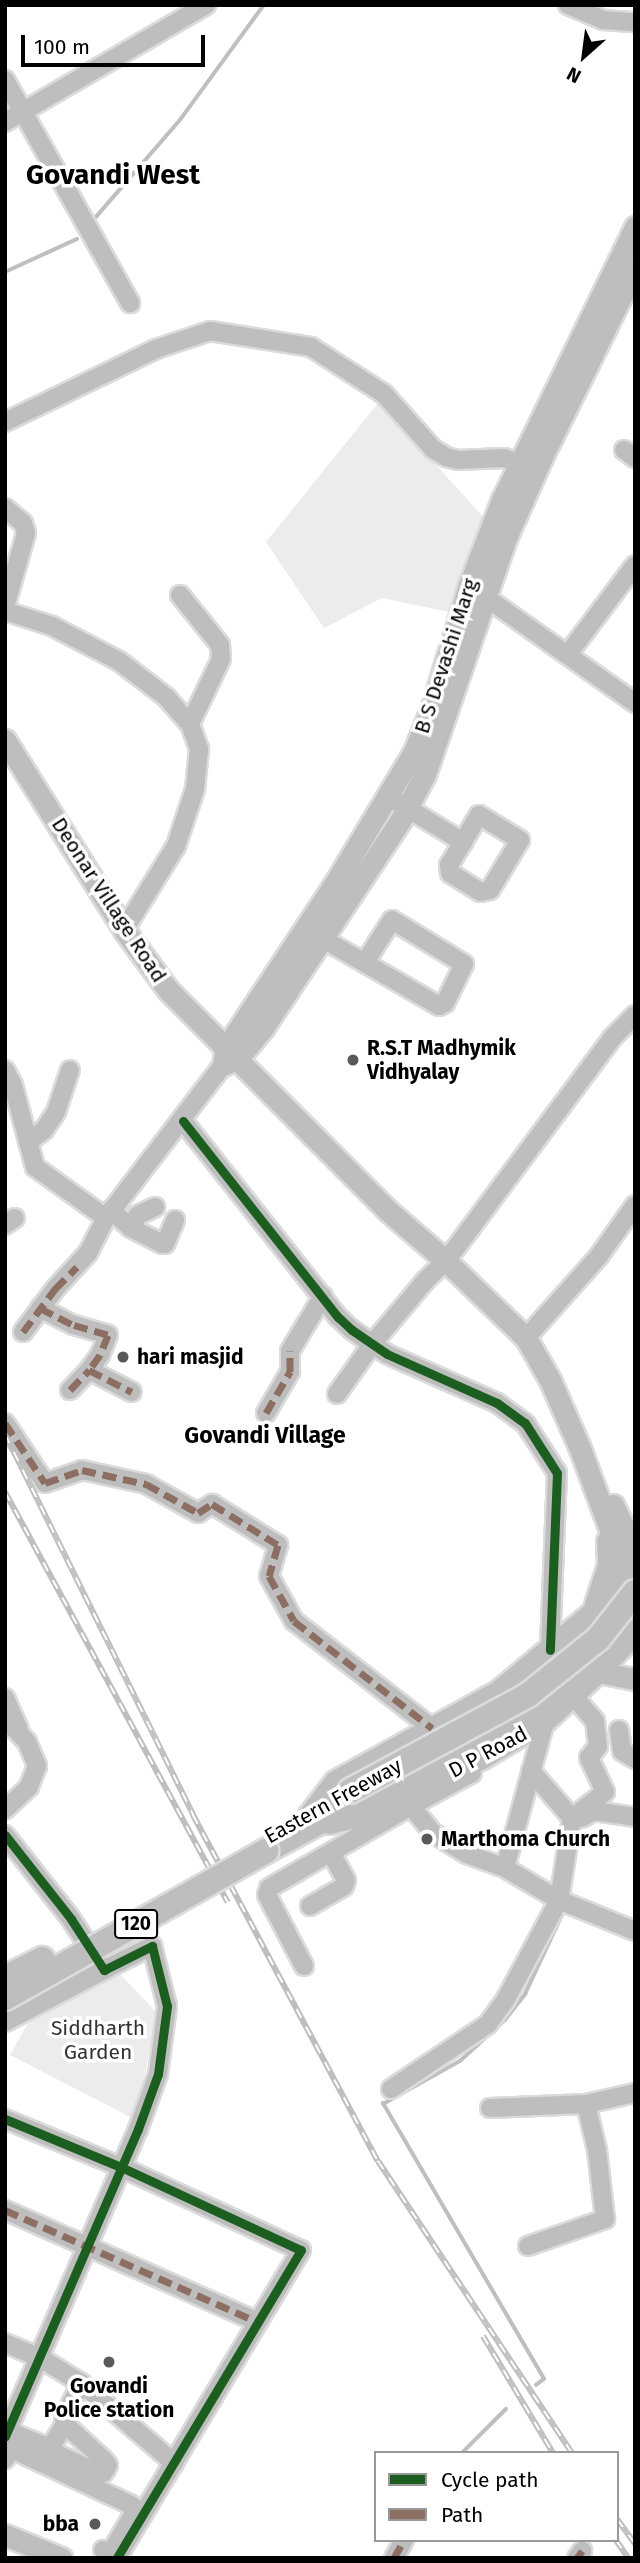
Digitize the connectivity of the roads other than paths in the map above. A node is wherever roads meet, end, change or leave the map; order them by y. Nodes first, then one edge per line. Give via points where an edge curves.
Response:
1 (206, 5) edge
2 (568, 5) edge
3 (635, 22) edge
4 (5, 80) edge
5 (23, 113) junction
6 (5, 122) edge
7 (635, 227) edge
8 (635, 268) edge
9 (130, 303) dead end
10 (5, 422) edge
11 (527, 467) junction
12 (5, 508) edge
13 (634, 568) edge
14 (469, 585) junction
15 (180, 595) dead end
16 (487, 598) junction
17 (5, 609) edge
18 (568, 654) junction
19 (635, 703) edge
20 (190, 724) junction
21 (5, 740) edge
22 (389, 797) junction
23 (407, 809) junction
24 (463, 842) junction
25 (304, 928) junction
26 (124, 930) junction
27 (323, 938) junction
28 (365, 962) junction
29 (635, 1015) edge
30 (255, 1023) junction
31 (229, 1057) junction
32 (70, 1070) dead end
33 (8, 1081) edge
34 (183, 1121) junction
35 (28, 1142) junction
36 (123, 1195) junction
37 (635, 1205) edge
38 (108, 1214) junction
39 (175, 1220) dead end
40 (130, 1227) junction
41 (446, 1261) junction
42 (323, 1296) junction
43 (40, 1308) junction
44 (23, 1332) dead end
45 (526, 1338) junction
46 (373, 1343) junction
47 (89, 1370) junction
48 (71, 1390) dead end
49 (132, 1392) dead end
50 (337, 1394) dead end
51 (265, 1413) dead end
52 (5, 1423) edge
53 (609, 1511) junction
54 (635, 1520) edge
55 (635, 1551) edge
56 (632, 1579) edge
57 (635, 1597) edge
58 (635, 1613) edge
59 (589, 1615) junction
60 (635, 1632) edge
61 (550, 1650) junction
62 (598, 1672) junction
63 (635, 1679) edge
64 (572, 1696) junction
65 (5, 1698) edge
66 (5, 1719) edge
67 (545, 1721) junction
68 (432, 1728) junction
69 (619, 1730) dead end
70 (19, 1732) junction
71 (482, 1758) junction
72 (635, 1759) edge
73 (531, 1771) junction
74 (353, 1797) junction
75 (411, 1805) junction
76 (5, 1810) edge
77 (635, 1817) edge
78 (572, 1818) junction
79 (311, 1821) junction
80 (5, 1835) edge
81 (264, 1845) junction
82 (331, 1853) junction
83 (505, 1868) junction
84 (562, 1901) junction
85 (310, 1906) dead end
86 (635, 1931) edge
87 (304, 1966) dead end
88 (104, 1970) junction
89 (5, 1978) edge
90 (5, 1998) edge
91 (5, 2022) edge
92 (391, 2089) dead end
93 (635, 2093) edge
94 (586, 2104) junction
95 (490, 2108) dead end
96 (5, 2119) edge
97 (121, 2167) junction
98 (5, 2210) edge
99 (88, 2246) junction
100 (528, 2246) dead end
101 (256, 2321) junction
102 (5, 2343) edge
103 (40, 2358) junction
104 (81, 2383) junction
105 (65, 2424) junction
106 (6, 2434) edge
107 (83, 2441) junction
108 (46, 2449) junction
109 (154, 2455) dead end
110 (5, 2459) edge
111 (71, 2460) junction
112 (174, 2463) junction
113 (150, 2494) junction
114 (5, 2535) edge
115 (403, 2542) edge
116 (5, 2548) edge
117 (107, 2551) edge
118 (30, 2558) edge
119 (61, 2558) edge
120 (394, 2558) edge

1 - 5 street
2 - 3 street via 603,20
4 - 5 street
5 - 6 street
5 - 9 street
7 - 11 main road, B S Devashi Marg
8 - 11 main road, B S Devashi Marg
10 - 11 street via 156,349 210,331 311,346 384,394 433,449 446,457 503,458
11 - 14 main road, B S Devashi Marg
11 - 16 main road, B S Devashi Marg
12 - 17 street via 23,523 26,533
13 - 18 street
14 - 16 street
14 - 22 main road, B S Devashi Marg via 432,707
15 - 20 street via 220,645 221,659
16 - 18 street
16 - 23 main road, B S Devashi Marg via 446,722
17 - 20 street via 52,626 119,661 167,698
18 - 19 street
20 - 26 street via 199,748 195,789 176,846
21 - 26 main road, Deonar Village Road
22 - 23 street
22 - 25 main road, B S Devashi Marg
23 - 24 street
23 - 27 main road, B S Devashi Marg
24 - 24 street via 449,865 450,873 487,893 520,840 479,815
25 - 27 street
25 - 30 main road, B S Devashi Marg
26 - 31 main road, Deonar Village Road via 169,991
27 - 28 street
27 - 30 main road, B S Devashi Marg
28 - 28 street via 439,1006 445,1003 464,964 392,920
29 - 41 street via 612,1038
30 - 31 main road, B S Devashi Marg
31 - 34 street, B S Devashi Marg
31 - 41 main road, Deonar Village Road
32 - 35 street via 56,1112
33 - 35 street
34 - 36 street, B S Devashi Marg
34 - 42 street
35 - 38 street via 34,1167
36 - 38 street, B S Devashi Marg
36 - 40 street via 150,1209 135,1217
37 - 45 street via 599,1256
38 - 40 street
38 - 43 street, B S Devashi Marg via 88,1253
39 - 40 street via 165,1244
41 - 45 main road, Deonar Village Road
41 - 46 street
42 - 46 street via 338,1317
42 - 51 street via 290,1351 290,1372
43 - 44 street, B S Devashi Marg
43 - 47 street via 108,1335
45 - 53 main road, Deonar Village Road via 550,1380 584,1468
46 - 50 street
46 - 61 street via 387,1354 506,1409 525,1423 557,1473
47 - 48 street
47 - 49 street
52 - 68 street via 45,1483 82,1470 146,1485 198,1513 212,1504 278,1545 269,1576 294,1621
53 - 54 main road
53 - 55 main road
53 - 56 main road
53 - 59 main road via 608,1565
56 - 57 main road
56 - 59 main road
56 - 74 highway, Eastern Freeway, bridge via 598,1639 528,1695
58 - 74 highway, Eastern Freeway via 601,1651 535,1706
59 - 61 main road
60 - 62 main road, D P Road
61 - 68 main road via 498,1691
62 - 63 main road
62 - 64 main road, D P Road
64 - 67 main road, D P Road
64 - 78 street via 596,1721 598,1746 589,1758 605,1792
65 - 70 street
66 - 70 street
67 - 71 main road, D P Road
67 - 73 street
68 - 79 main road via 335,1781
69 - 72 street via 622,1751
70 - 76 street via 37,1766 29,1787
71 - 75 street via 472,1774
71 - 79 main road, D P Road via 363,1815
73 - 78 street
73 - 83 street
74 - 79 highway, Eastern Freeway
75 - 82 street
75 - 83 street via 433,1833 467,1854
77 - 84 street via 594,1811 580,1819
78 - 84 street
79 - 81 highway, Eastern Freeway
80 - 88 street via 71,1919
81 - 89 highway, Eastern Freeway / 120, bridge
81 - 90 highway, Eastern Freeway / 120, bridge
82 - 85 street via 346,1880 344,1886
82 - 87 street via 269,1888 267,1895
83 - 84 street
84 - 86 street via 601,1913
84 - 92 street via 488,2024
88 - 91 street
88 - 97 street via 152,1946 167,2006 158,2074
93 - 94 street
94 - 95 street
94 - 100 street via 605,2219
96 - 97 street
97 - 99 street
97 - 101 street via 301,2250
98 - 99 street
99 - 101 street
99 - 103 street
101 - 112 street
102 - 103 street
103 - 104 street
103 - 106 street
104 - 105 street
104 - 112 street
105 - 107 street
105 - 108 street
106 - 108 street
107 - 111 street
107 - 111 street via 108,2465 106,2469 96,2472
108 - 111 street
109 - 113 street via 165,2467
110 - 117 street via 12,2449 131,2505 136,2510 111,2552
112 - 113 street
113 - 117 street
114 - 119 main road
115 - 120 street
116 - 118 main road

